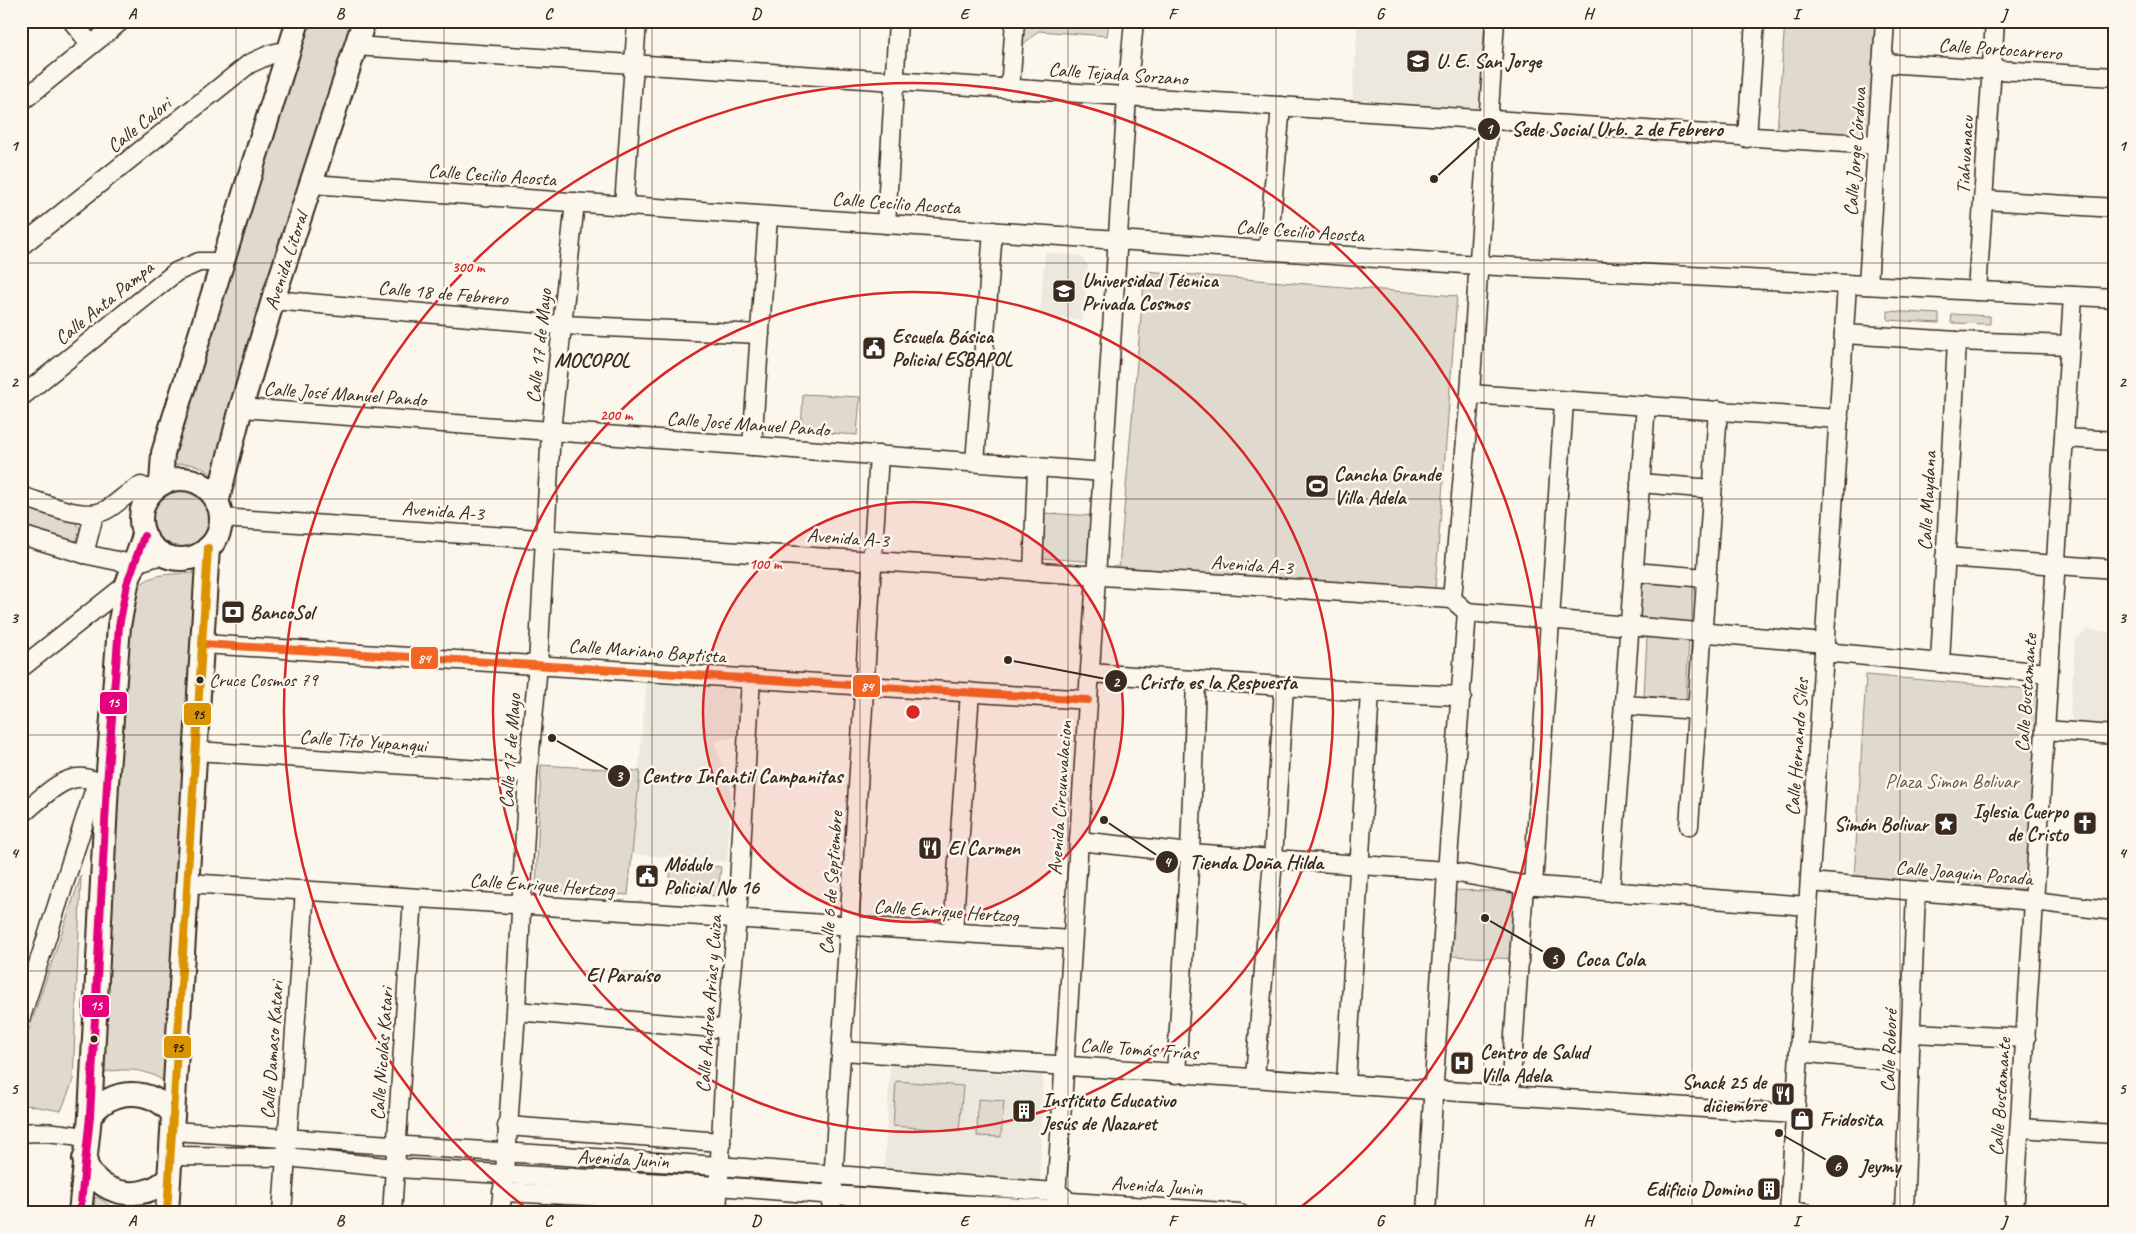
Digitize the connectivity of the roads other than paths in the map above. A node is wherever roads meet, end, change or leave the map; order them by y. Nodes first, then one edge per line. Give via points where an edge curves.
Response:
1 (72, 21) edge
2 (121, 21) edge
3 (298, 21) edge
4 (364, 21) edge
5 (637, 21) edge
6 (898, 21) edge
7 (1015, 21) edge
8 (1134, 21) edge
9 (1495, 21) edge
10 (1755, 21) edge
11 (1885, 21) edge
12 (1995, 21) edge
13 (91, 45) junction
14 (356, 46) junction
15 (289, 50) junction
16 (1882, 62) junction
17 (634, 64) junction
18 (1992, 69) junction
19 (2115, 77) edge
20 (894, 81) junction
21 (1010, 89) junction
22 (1127, 96) junction
23 (21, 102) edge
24 (1280, 106) junction
25 (1488, 120) junction
26 (1746, 138) junction
27 (1877, 145) junction
28 (311, 184) junction
29 (1984, 200) junction
30 (575, 202) junction
31 (624, 206) junction
32 (2115, 208) edge
33 (768, 216) junction
34 (886, 224) junction
35 (993, 231) junction
36 (1118, 240) junction
37 (21, 246) edge
38 (1268, 251) junction
39 (222, 262) junction
40 (1478, 265) junction
41 (1847, 284) junction
42 (1868, 285) junction
43 (1977, 291) junction
44 (2073, 296) junction
45 (2115, 298) edge
46 (273, 300) junction
47 (562, 325) junction
48 (760, 334) junction
49 (1844, 334) junction
50 (1957, 341) junction
51 (2070, 344) junction
52 (1470, 394) junction
53 (21, 396) edge
54 (1564, 401) junction
55 (1646, 405) junction
56 (241, 408) junction
57 (1718, 410) junction
58 (1839, 420) junction
59 (552, 431) junction
60 (2064, 438) junction
61 (2115, 441) edge
62 (752, 446) junction
63 (879, 455) junction
64 (975, 462) junction
65 (1037, 467) junction
66 (1103, 472) junction
67 (1640, 483) junction
68 (157, 487) junction
69 (1712, 489) junction
70 (21, 496) edge
71 (219, 511) junction
72 (94, 515) junction
73 (21, 535) edge
74 (144, 536) junction
75 (545, 539) junction
76 (208, 548) junction
77 (84, 554) junction
78 (162, 555) junction
79 (1945, 557) junction
80 (873, 561) junction
81 (2056, 564) junction
82 (2115, 569) edge
83 (1033, 572) junction
84 (1634, 572) junction
85 (130, 574) junction
86 (1096, 576) junction
87 (1706, 578) junction
88 (1452, 599) junction
89 (1467, 612) junction
90 (1550, 620) junction
91 (1630, 625) junction
92 (1702, 631) junction
93 (203, 644) junction
94 (1824, 647) junction
95 (1940, 663) junction
96 (538, 665) junction
97 (21, 668) edge
98 (1090, 673) junction
99 (2048, 673) junction
100 (751, 678) junction
101 (1196, 681) junction
102 (865, 686) junction
103 (1284, 687) junction
104 (970, 692) junction
105 (1370, 692) junction
106 (1462, 696) junction
107 (1088, 700) junction
108 (1625, 705) junction
109 (1697, 710) junction
110 (2045, 730) junction
111 (2115, 735) edge
112 (196, 751) junction
113 (528, 773) junction
114 (102, 783) junction
115 (21, 815) edge
116 (1689, 826) dead end
117 (1079, 841) junction
118 (1190, 852) junction
119 (1273, 859) junction
120 (1359, 864) junction
121 (1447, 871) junction
122 (1810, 882) junction
123 (188, 883) junction
124 (1529, 885) junction
125 (305, 890) junction
126 (1916, 891) junction
127 (1610, 892) junction
128 (413, 898) junction
129 (2034, 901) junction
130 (521, 904) junction
131 (1808, 906) junction
132 (2115, 911) edge
133 (737, 918) junction
134 (850, 926) junction
135 (953, 932) junction
136 (1072, 940) junction
137 (27, 977) edge
138 (516, 1011) junction
139 (21, 1017) edge
140 (727, 1028) junction
141 (1911, 1033) junction
142 (2026, 1038) junction
143 (842, 1051) junction
144 (1799, 1052) junction
145 (1910, 1063) junction
146 (1064, 1064) junction
147 (1176, 1074) junction
148 (1255, 1078) junction
149 (1346, 1083) junction
150 (1433, 1090) junction
151 (1510, 1095) junction
152 (1795, 1114) junction
153 (173, 1123) junction
154 (507, 1126) junction
155 (2020, 1128) junction
156 (21, 1133) edge
157 (2115, 1134) edge
158 (87, 1138) junction
159 (287, 1139) junction
160 (721, 1142) junction
161 (397, 1146) junction
162 (505, 1152) junction
163 (171, 1156) junction
164 (286, 1157) junction
165 (719, 1166) junction
166 (396, 1168) junction
167 (505, 1173) junction
168 (834, 1175) junction
169 (169, 1178) junction
170 (941, 1183) junction
171 (502, 1192) junction
172 (1056, 1192) junction
173 (832, 1194) junction
174 (718, 1200) edge
175 (1071, 1202) junction
176 (939, 1208) edge
177 (1055, 1211) edge
178 (1794, 1212) edge
179 (80, 1213) edge
180 (167, 1213) edge
181 (282, 1213) edge
182 (392, 1213) edge
183 (500, 1213) edge
184 (831, 1213) edge
185 (1240, 1213) edge
186 (1426, 1213) edge
187 (1904, 1213) edge
188 (2014, 1213) edge

1 - 13 street
2 - 13 street
3 - 15 main road
4 - 14 main road, Avenida Litoral
5 - 17 street
6 - 20 street
7 - 21 street
8 - 22 street, Avenida Circunvalacion
9 - 25 street
10 - 26 street
11 - 16 street, Calle Jorge Córdova
12 - 18 street, Tiahuanacu
13 - 23 street
14 - 17 street, Calle Tejada Sorzano
14 - 28 main road, Avenida Litoral
15 - 37 street, Calle Calori via 249,64
15 - 39 main road
16 - 18 street, Calle Portocarrero
16 - 27 street, Calle Jorge Córdova
17 - 20 street, Calle Tejada Sorzano
17 - 31 street
18 - 19 street, Calle Portocarrero
18 - 29 street, Tiahuanacu
20 - 21 street, Calle Tejada Sorzano
20 - 34 street
21 - 22 street, Calle Tejada Sorzano
22 - 24 street, Calle Tejada Sorzano
22 - 36 street, Avenida Circunvalacion
24 - 25 street, Calle Tejada Sorzano
24 - 38 street
25 - 26 street, Calle Tejada Sorzano
25 - 40 street
26 - 27 street, Calle Tejada Sorzano
27 - 42 street, Calle Jorge Córdova
28 - 30 street, Calle Cecilio Acosta
28 - 46 main road, Avenida Litoral
29 - 32 street
29 - 43 street, Tiahuanacu
30 - 31 street, Calle Cecilio Acosta
30 - 47 street, Calle 17 de Mayo
31 - 33 street, Calle Cecilio Acosta
33 - 34 street, Calle Cecilio Acosta
33 - 48 street
34 - 35 street, Calle Cecilio Acosta
35 - 36 street, Calle Cecilio Acosta
35 - 64 street
36 - 38 street, Calle Cecilio Acosta
36 - 66 street, Avenida Circunvalacion
38 - 40 street, Calle Cecilio Acosta
39 - 53 street, Calle Anta Pampa via 200,262 176,272
39 - 68 main road via 163,453
40 - 41 street, Calle Cecilio Acosta
40 - 52 street
41 - 42 street, Calle Cecilio Acosta
41 - 49 street, Calle Hernando Siles
42 - 43 street, Calle Cecilio Acosta
43 - 44 street, Calle Cecilio Acosta
44 - 45 street, Calle Cecilio Acosta
44 - 51 street, Calle Bustamante
46 - 47 street, Calle 18 de Febrero
46 - 56 main road, Avenida Litoral
47 - 48 street, Calle 18 de Febrero
47 - 59 street, Calle 17 de Mayo
48 - 62 street
49 - 50 street
49 - 58 street, Calle Hernando Siles
50 - 51 street
50 - 79 street, Calle Maydana
51 - 60 street, Calle Bustamante
52 - 54 street
52 - 88 street
54 - 55 street
54 - 90 street
55 - 57 street
55 - 67 street
56 - 59 street, Calle José Manuel Pando
56 - 71 main road, Avenida Litoral
57 - 58 street
57 - 69 street
58 - 94 street, Calle Hernando Siles
59 - 62 street, Calle José Manuel Pando
59 - 75 street, Calle 17 de Mayo
60 - 61 street
60 - 81 street, Calle Bustamante
62 - 63 street, Calle José Manuel Pando
63 - 64 street, Calle José Manuel Pando
63 - 80 street, Calle 6 de Septiembre
64 - 65 street, Calle José Manuel Pando
65 - 66 street, Calle José Manuel Pando
65 - 83 street
66 - 86 street, Avenida Circunvalacion
67 - 69 street
67 - 84 street
68 - 71 main road via 172,480 192,480 206,488
68 - 72 street via 134,489
68 - 74 main road via 141,510
69 - 87 street
70 - 72 street via 80,514
71 - 75 street, Avenida A-3
71 - 76 main road via 218,535
72 - 77 street
73 - 77 street
74 - 78 main road
74 - 85 main road
75 - 80 street, Avenida A-3
75 - 96 street, Calle 17 de Mayo
76 - 78 main road via 189,559
76 - 93 main road
77 - 85 street
78 - 85 street
79 - 81 street
79 - 95 street, Calle Maydana
80 - 83 street, Avenida A-3
80 - 102 street, Calle 6 de Septiembre
81 - 82 street
81 - 99 street, Calle Bustamante
83 - 86 street, Avenida A-3
84 - 87 street
84 - 91 street
85 - 97 street
85 - 114 main road via 119,626
86 - 88 street, Avenida A-3
86 - 98 street, Avenida Circunvalacion
87 - 92 street
88 - 89 street
89 - 90 street
89 - 106 street
90 - 91 street
90 - 124 street
91 - 92 street
91 - 108 street
92 - 94 street
92 - 109 street
93 - 96 street, Calle Mariano Baptista
93 - 112 main road
94 - 95 street
94 - 122 street, Calle Hernando Siles
95 - 99 street
96 - 100 street, Calle Mariano Baptista
96 - 113 street, Calle 17 de Mayo
98 - 101 street
98 - 107 street, Avenida Circunvalacion
99 - 110 street, Calle Bustamante
100 - 102 street, Calle Mariano Baptista
100 - 133 street, Calle Andrea Arias y Cuiza
101 - 103 street
101 - 118 street
102 - 104 street, Calle Mariano Baptista
102 - 134 street, Calle 6 de Septiembre
103 - 105 street
103 - 119 street
104 - 107 street, Calle Mariano Baptista
104 - 135 street
105 - 106 street
105 - 120 street
106 - 121 street
107 - 117 street, Avenida Circunvalacion
108 - 109 street
108 - 127 street
109 - 116 street
110 - 111 street
110 - 129 street, Calle Bustamante
112 - 113 street, Calle Tito Yupanqui
112 - 123 main road
113 - 130 street, Calle 17 de Mayo
114 - 115 street via 84,778 69,780
114 - 137 street
114 - 158 main road
117 - 118 street
117 - 136 street, Avenida Circunvalacion
118 - 119 street
118 - 147 street
119 - 120 street
119 - 148 street
120 - 121 street
120 - 149 street
121 - 124 street
121 - 150 street
122 - 126 street, Calle Joaquin Posada
122 - 131 street, Calle Hernando Siles
123 - 125 street, Calle Enrique Hertzog
123 - 153 main road
124 - 127 street
124 - 151 street
125 - 128 street, Calle Enrique Hertzog
125 - 159 street, Calle Damaso Katari
126 - 129 street, Calle Joaquin Posada
126 - 141 street, Calle Roboré
127 - 131 street
128 - 130 street, Calle Enrique Hertzog
128 - 161 street, Calle Nicolás Katari
129 - 132 street, Calle Joaquin Posada
129 - 142 street, Calle Bustamante
130 - 133 street, Calle Enrique Hertzog
130 - 138 street, Calle 17 de Mayo
131 - 144 street, Calle Hernando Siles
133 - 134 street, Calle Enrique Hertzog
133 - 140 street, Calle Andrea Arias y Cuiza
134 - 135 street, Calle Enrique Hertzog
134 - 143 street, Calle 6 de Septiembre
135 - 136 street, Calle Enrique Hertzog
136 - 146 street, Avenida Circunvalacion
137 - 139 street
138 - 140 street
138 - 154 street, Calle 17 de Mayo
140 - 160 street, Calle Andrea Arias y Cuiza
141 - 142 street
141 - 145 street, Calle Roboré
142 - 155 street, Calle Bustamante
143 - 146 street, Calle Tomás Frías
143 - 168 street, Calle 6 de Septiembre
144 - 145 street
144 - 152 street, Calle Hernando Siles
145 - 187 street, Calle Roboré
146 - 147 street, Calle Tomás Frías
146 - 172 street, Avenida Circunvalacion
147 - 148 street, Calle Tomás Frías
148 - 149 street, Calle Tomás Frías
149 - 150 street, Calle Tomás Frías
150 - 151 street, Calle Tomás Frías
150 - 186 street
151 - 152 street, Calle Tomás Frías
152 - 178 street, Calle Hernando Siles
153 - 158 main road via 158,1100 131,1093 105,1101
153 - 159 street, Avenida Junin
153 - 163 main road
154 - 160 street
154 - 162 street, Calle 17 de Mayo
155 - 157 street
155 - 188 street, Calle Bustamante
156 - 158 street via 43,1131
158 - 169 main road via 92,1173 108,1188 124,1194 146,1192 161,1186
158 - 179 main road
159 - 161 street, Avenida Junin
159 - 164 street, Calle Damaso Katari
160 - 165 street, Calle Andrea Arias y Cuiza
161 - 162 street, Avenida Junin
161 - 166 street, Calle Nicolás Katari
162 - 165 street, Avenida Junin
162 - 167 street, Calle 17 de Mayo
163 - 164 street, Avenida Junin
163 - 169 main road
164 - 166 street, Avenida Junin
164 - 181 street, Calle Damaso Katari
165 - 168 street, Avenida Junin
165 - 174 street, Calle Andrea Arias y Cuiza
166 - 167 street, Avenida Junin
166 - 182 street, Calle Nicolás Katari
167 - 171 street, Calle 17 de Mayo
167 - 174 street, Avenida Junin
168 - 170 street, Avenida Junin
168 - 173 street, Calle 6 de Septiembre
169 - 180 main road
170 - 172 street, Avenida Junin
170 - 176 street
171 - 174 street
171 - 183 street, Calle 17 de Mayo
172 - 175 street, Avenida Junin
172 - 177 street, Avenida Circunvalacion
173 - 174 street, Avenida Junin
173 - 176 street, Avenida Junin
173 - 184 street, Calle 6 de Septiembre
175 - 177 street
175 - 185 street, Avenida Junin
176 - 177 street, Avenida Junin

